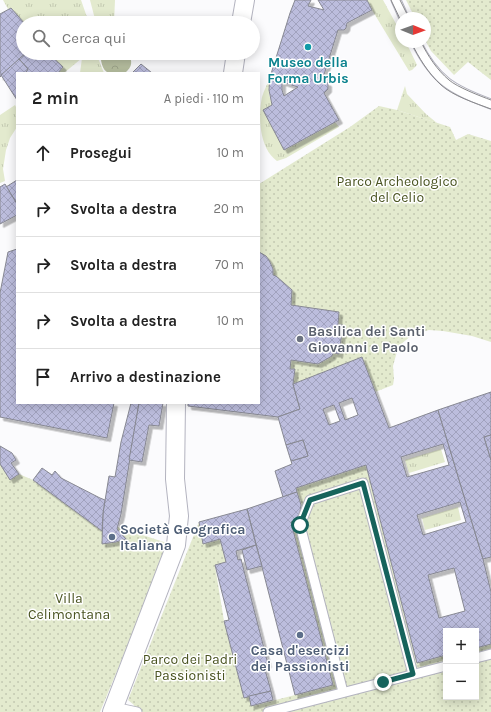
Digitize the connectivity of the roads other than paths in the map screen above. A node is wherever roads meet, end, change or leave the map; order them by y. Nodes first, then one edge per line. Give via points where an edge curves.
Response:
1 (245, 0) edge
2 (396, 0) edge
3 (401, 12) edge
4 (242, 16) edge
5 (419, 48) edge
6 (235, 60) edge
7 (233, 72) edge
8 (491, 104) edge
9 (176, 404) edge
10 (491, 654) edge
11 (479, 657) edge
12 (443, 667) edge
13 (413, 674) junction
14 (343, 692) junction
15 (113, 710) edge
16 (136, 712) edge
17 (268, 712) edge

1 - 4 street
2 - 3 lane
5 - 8 lane via 435,72 453,88
6 - 7 street
9 - 15 street via 175,479 179,516 176,545
10 - 11 lane
12 - 13 lane
13 - 14 lane
13 - 14 lane via 363,483 310,500 300,525
14 - 17 lane
15 - 16 lane

